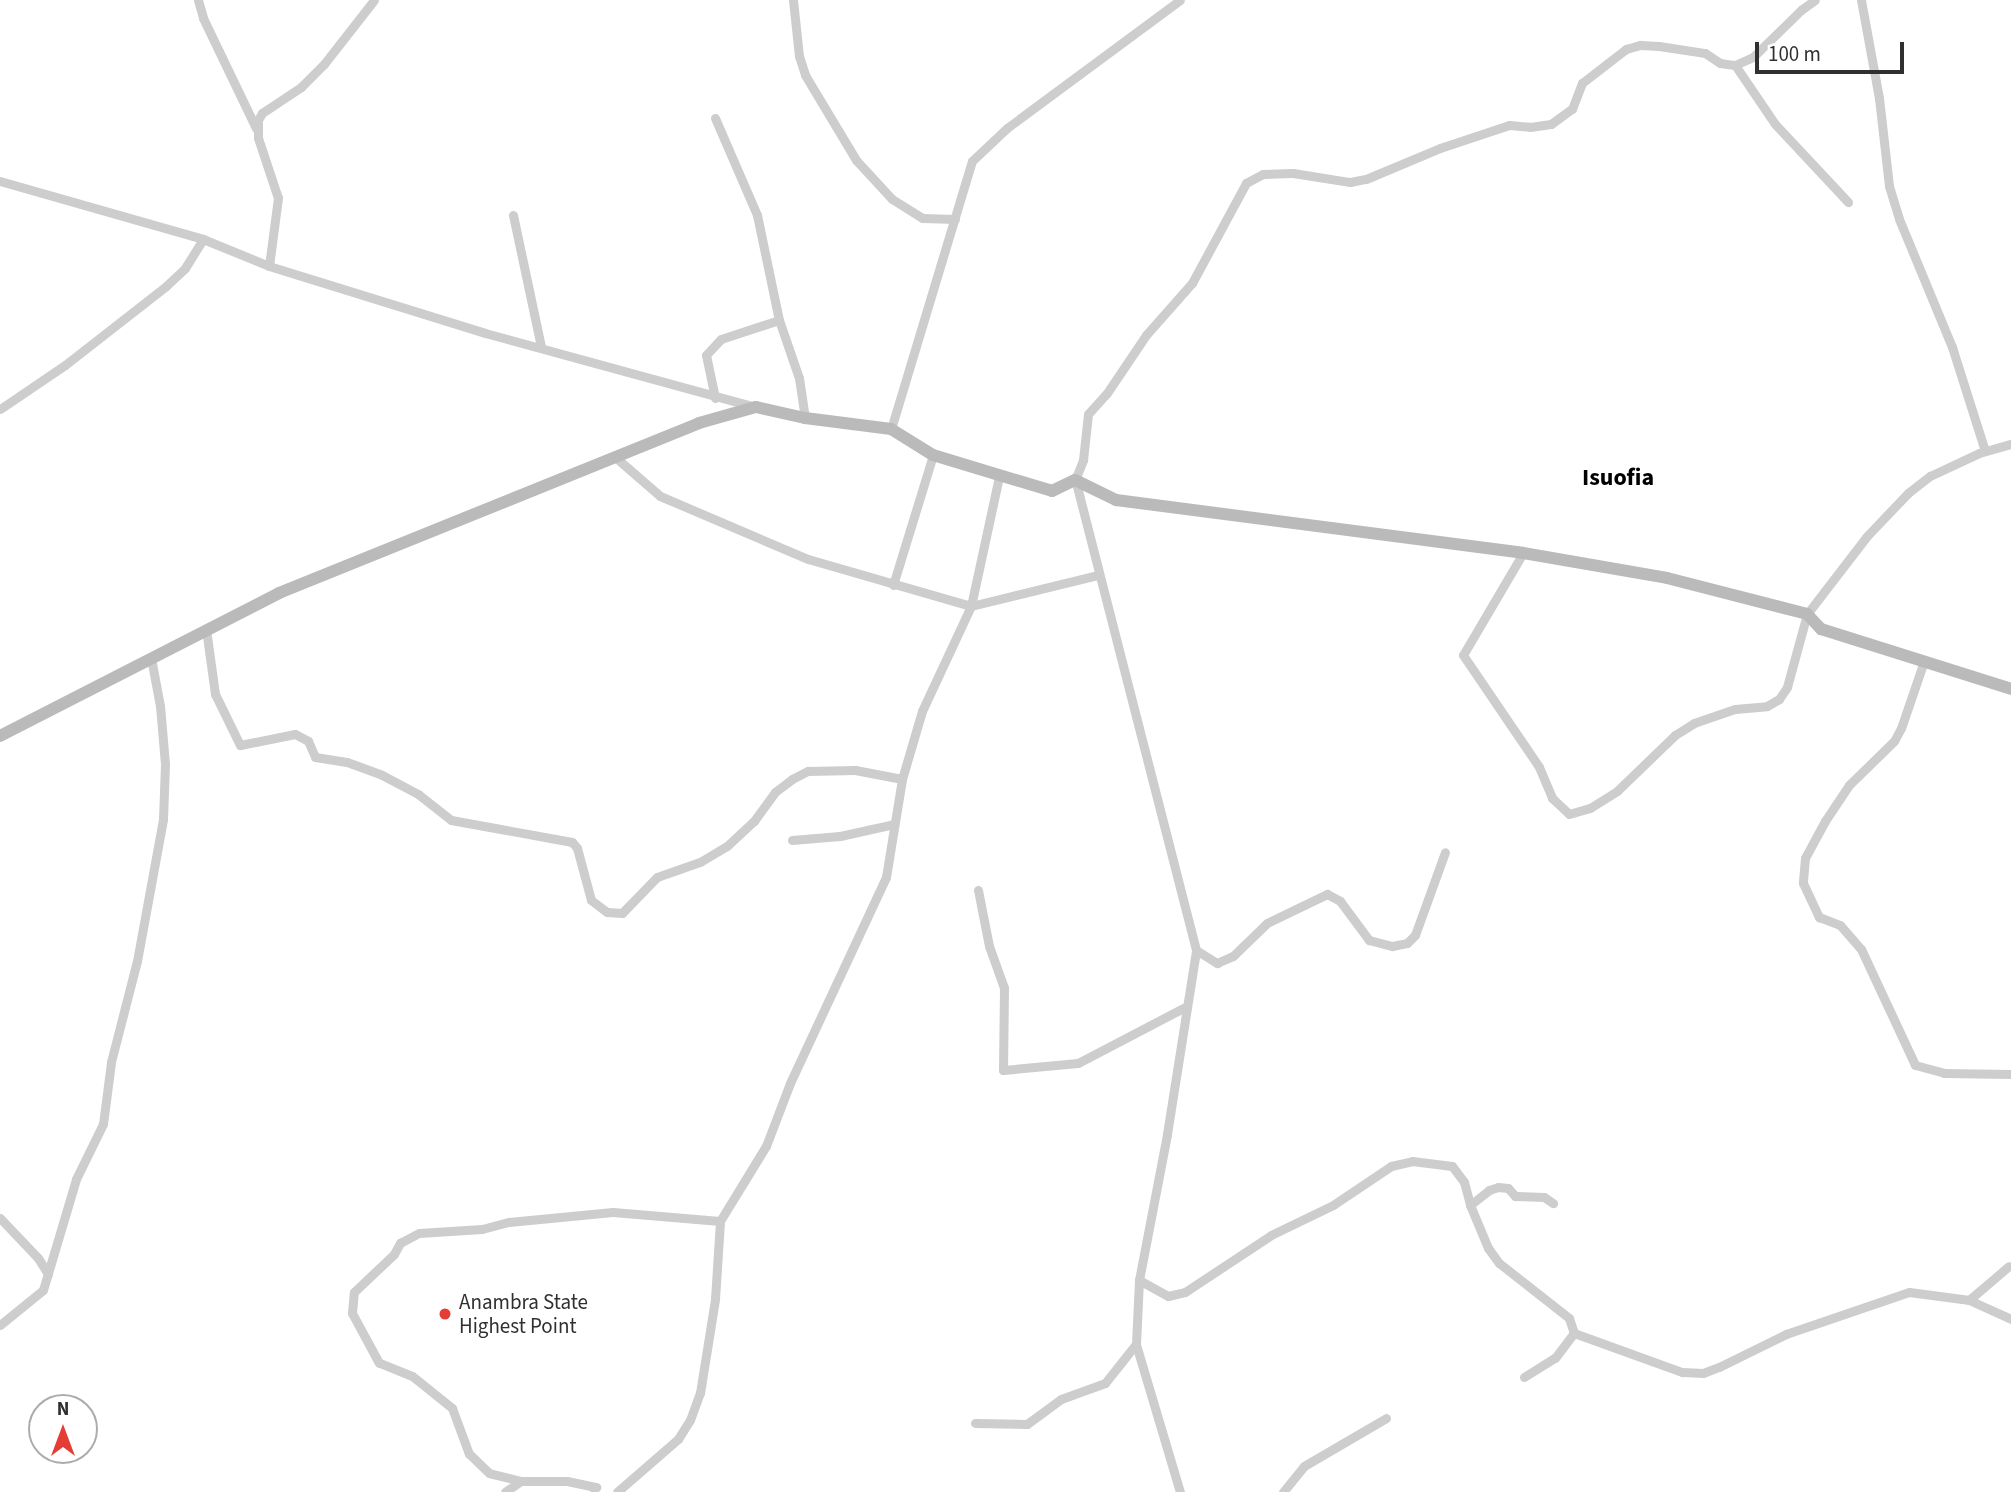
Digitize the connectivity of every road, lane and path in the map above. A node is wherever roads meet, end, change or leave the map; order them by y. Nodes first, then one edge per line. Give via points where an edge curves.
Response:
1 (198, 0) edge
2 (374, 0) edge
3 (793, 0) edge
4 (1180, 0) edge
5 (1815, 0) edge
6 (1861, 0) edge
7 (1735, 65) junction
8 (715, 118) dead end
9 (256, 128) junction
10 (0, 181) edge
11 (1848, 201) dead end
12 (513, 215) dead end
13 (955, 219) junction
14 (203, 239) junction
15 (269, 266) junction
16 (779, 320) junction
17 (541, 347) junction
18 (715, 398) junction
19 (756, 407) junction
20 (0, 409) edge
21 (805, 418) junction
22 (891, 429) junction
23 (2011, 444) edge
24 (1985, 451) junction
25 (933, 455) junction
26 (614, 456) junction
27 (999, 476) junction
28 (1075, 480) junction
29 (1523, 553) junction
30 (1098, 575) junction
31 (893, 585) junction
32 (971, 606) junction
33 (1807, 614) junction
34 (205, 629) junction
35 (151, 658) junction
36 (1924, 661) junction
37 (2011, 689) edge
38 (2, 730) edge
39 (902, 779) junction
40 (894, 824) junction
41 (792, 840) dead end
42 (1445, 852) dead end
43 (978, 890) dead end
44 (1196, 950) junction
45 (1185, 1007) junction
46 (2011, 1074) edge
47 (1553, 1203) dead end
48 (1470, 1205) junction
49 (0, 1218) edge
50 (720, 1221) junction
51 (2009, 1266) dead end
52 (48, 1274) junction
53 (1139, 1280) junction
54 (1969, 1300) junction
55 (2011, 1319) edge
56 (0, 1325) edge
57 (1574, 1333) junction
58 (1136, 1344) junction
59 (1524, 1377) dead end
60 (1386, 1418) dead end
61 (975, 1423) dead end
62 (521, 1480) junction
63 (592, 1490) edge
64 (505, 1492) edge
65 (605, 1492) edge
66 (617, 1492) edge
67 (1180, 1492) edge
68 (1283, 1492) edge

1 - 9 street via 202,18
2 - 9 street via 324,64 262,114
3 - 13 street via 805,75 856,160 892,199 923,218
4 - 13 street via 984,148 972,161
5 - 7 street via 1753,57
6 - 24 street via 1889,186 1952,347
7 - 11 street via 1775,124
7 - 28 street via 1720,63 1705,53 1640,45 1612,57 1582,83 1572,109 1551,124 1509,125 1366,179 1272,172 1247,183 1192,283 1146,335 1088,414 1083,460
8 - 16 street via 757,215
9 - 15 street via 278,198
10 - 14 street
12 - 17 street
13 - 22 street
14 - 15 street
14 - 20 street via 185,268 166,286
15 - 17 street
16 - 18 street via 721,339 706,355
16 - 21 street via 799,378
17 - 18 street
18 - 19 street
19 - 21 main road
19 - 26 main road
21 - 22 main road
22 - 25 main road
23 - 24 street
24 - 33 street via 1930,476 1908,493 1867,536
25 - 27 main road
25 - 31 street
26 - 31 street via 660,496 808,559
26 - 34 main road via 310,580
27 - 28 main road via 1052,491
27 - 32 street
28 - 29 main road via 1116,500
28 - 30 street
29 - 33 main road via 1667,578
29 - 33 street via 1463,655 1539,767 1552,798 1569,814 1590,808 1617,791 1694,723 1779,699 1787,687
30 - 32 street
30 - 44 street
31 - 32 street
32 - 39 street via 922,711
33 - 36 main road via 1821,629
34 - 35 main road
34 - 39 street via 215,694 240,745 301,736 315,757 382,775 418,794 451,820 572,842 591,900 607,912 622,913 657,877 700,862 727,846 754,821 775,792 808,771 855,770
35 - 38 main road via 33,722
35 - 52 street via 165,764 163,819 148,909 111,1062 103,1124 76,1179
36 - 37 main road
36 - 46 street via 1894,741 1850,785 1825,821 1805,858 1803,883 1819,917 1840,925 1861,949 1915,1065 1944,1073
39 - 40 street
40 - 41 street
40 - 50 street via 886,877 790,1083 766,1146
42 - 44 street via 1415,935 1407,943 1392,946 1369,940 1340,901 1327,894 1267,923 1233,956 1217,962
43 - 45 street via 989,946 1004,988 1003,1070 1078,1063
44 - 45 street
45 - 53 street
47 - 48 street via 1544,1197 1515,1196 1508,1188 1498,1187
48 - 53 street via 1464,1182 1452,1166 1412,1161 1391,1166 1333,1205 1270,1235 1185,1292 1168,1296
48 - 57 street via 1499,1263 1569,1318
49 - 52 street
50 - 62 street via 613,1212 419,1233 400,1243 354,1292 352,1313 379,1363 412,1376 452,1408 468,1454 489,1473
50 - 66 street via 715,1299 700,1393 690,1420 678,1439
51 - 54 street
52 - 56 street via 43,1290
53 - 58 street
54 - 55 street
54 - 57 street via 1909,1292 1786,1334 1703,1373 1644,1361
57 - 59 street via 1555,1358
58 - 61 street via 1105,1384 1061,1399 1027,1424
58 - 67 street
60 - 68 street via 1304,1466
62 - 63 street via 567,1481 596,1487
62 - 64 street
63 - 65 street

